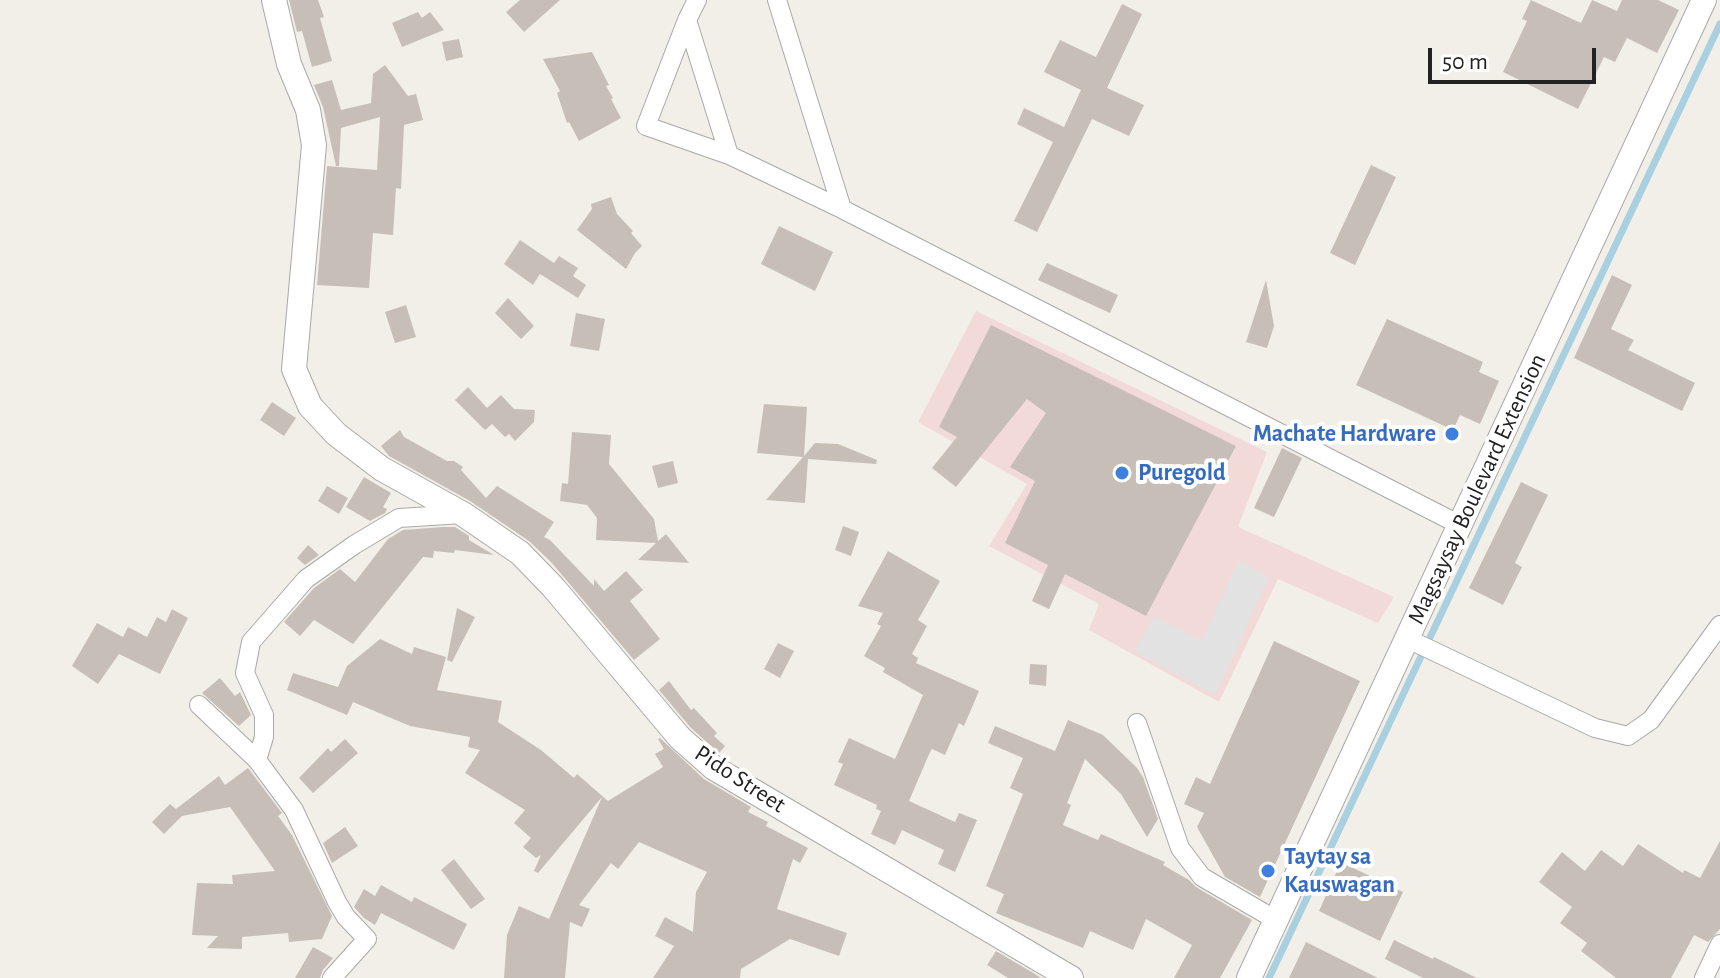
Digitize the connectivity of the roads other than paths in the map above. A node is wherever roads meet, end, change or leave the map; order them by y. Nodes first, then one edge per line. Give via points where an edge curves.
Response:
1 (274, 0) edge
2 (697, 0) edge
3 (777, 0) edge
4 (1704, 0) edge
5 (687, 20) junction
6 (729, 155) junction
7 (842, 209) junction
8 (463, 514) junction
9 (1460, 525) junction
10 (1720, 625) edge
11 (1408, 639) junction
12 (199, 705) dead end
13 (1137, 723) dead end
14 (257, 760) junction
15 (1276, 920) junction
16 (1720, 944) edge
17 (332, 978) edge
18 (1071, 978) edge
19 (1249, 978) edge
20 (1704, 978) edge

1 - 8 street, Pido Street via 314,145 294,369 310,406 336,434 382,469
2 - 5 street
3 - 7 street
4 - 9 street, Magsaysay Boulevard Extension
5 - 6 street
5 - 6 street via 646,126
6 - 7 street
7 - 9 street
8 - 14 street via 399,518 354,545 306,579 251,642 245,673 264,715
8 - 18 street, Pido Street via 520,553 680,738 714,768
9 - 11 street, Magsaysay Boulevard Extension
10 - 11 street via 1651,720 1628,736 1595,728
11 - 15 street, Magsaysay Boulevard Extension
12 - 14 street
13 - 15 street via 1180,848 1202,877
14 - 17 street via 294,810 346,917 367,939
15 - 19 street, Magsaysay Boulevard Extension
16 - 20 street

